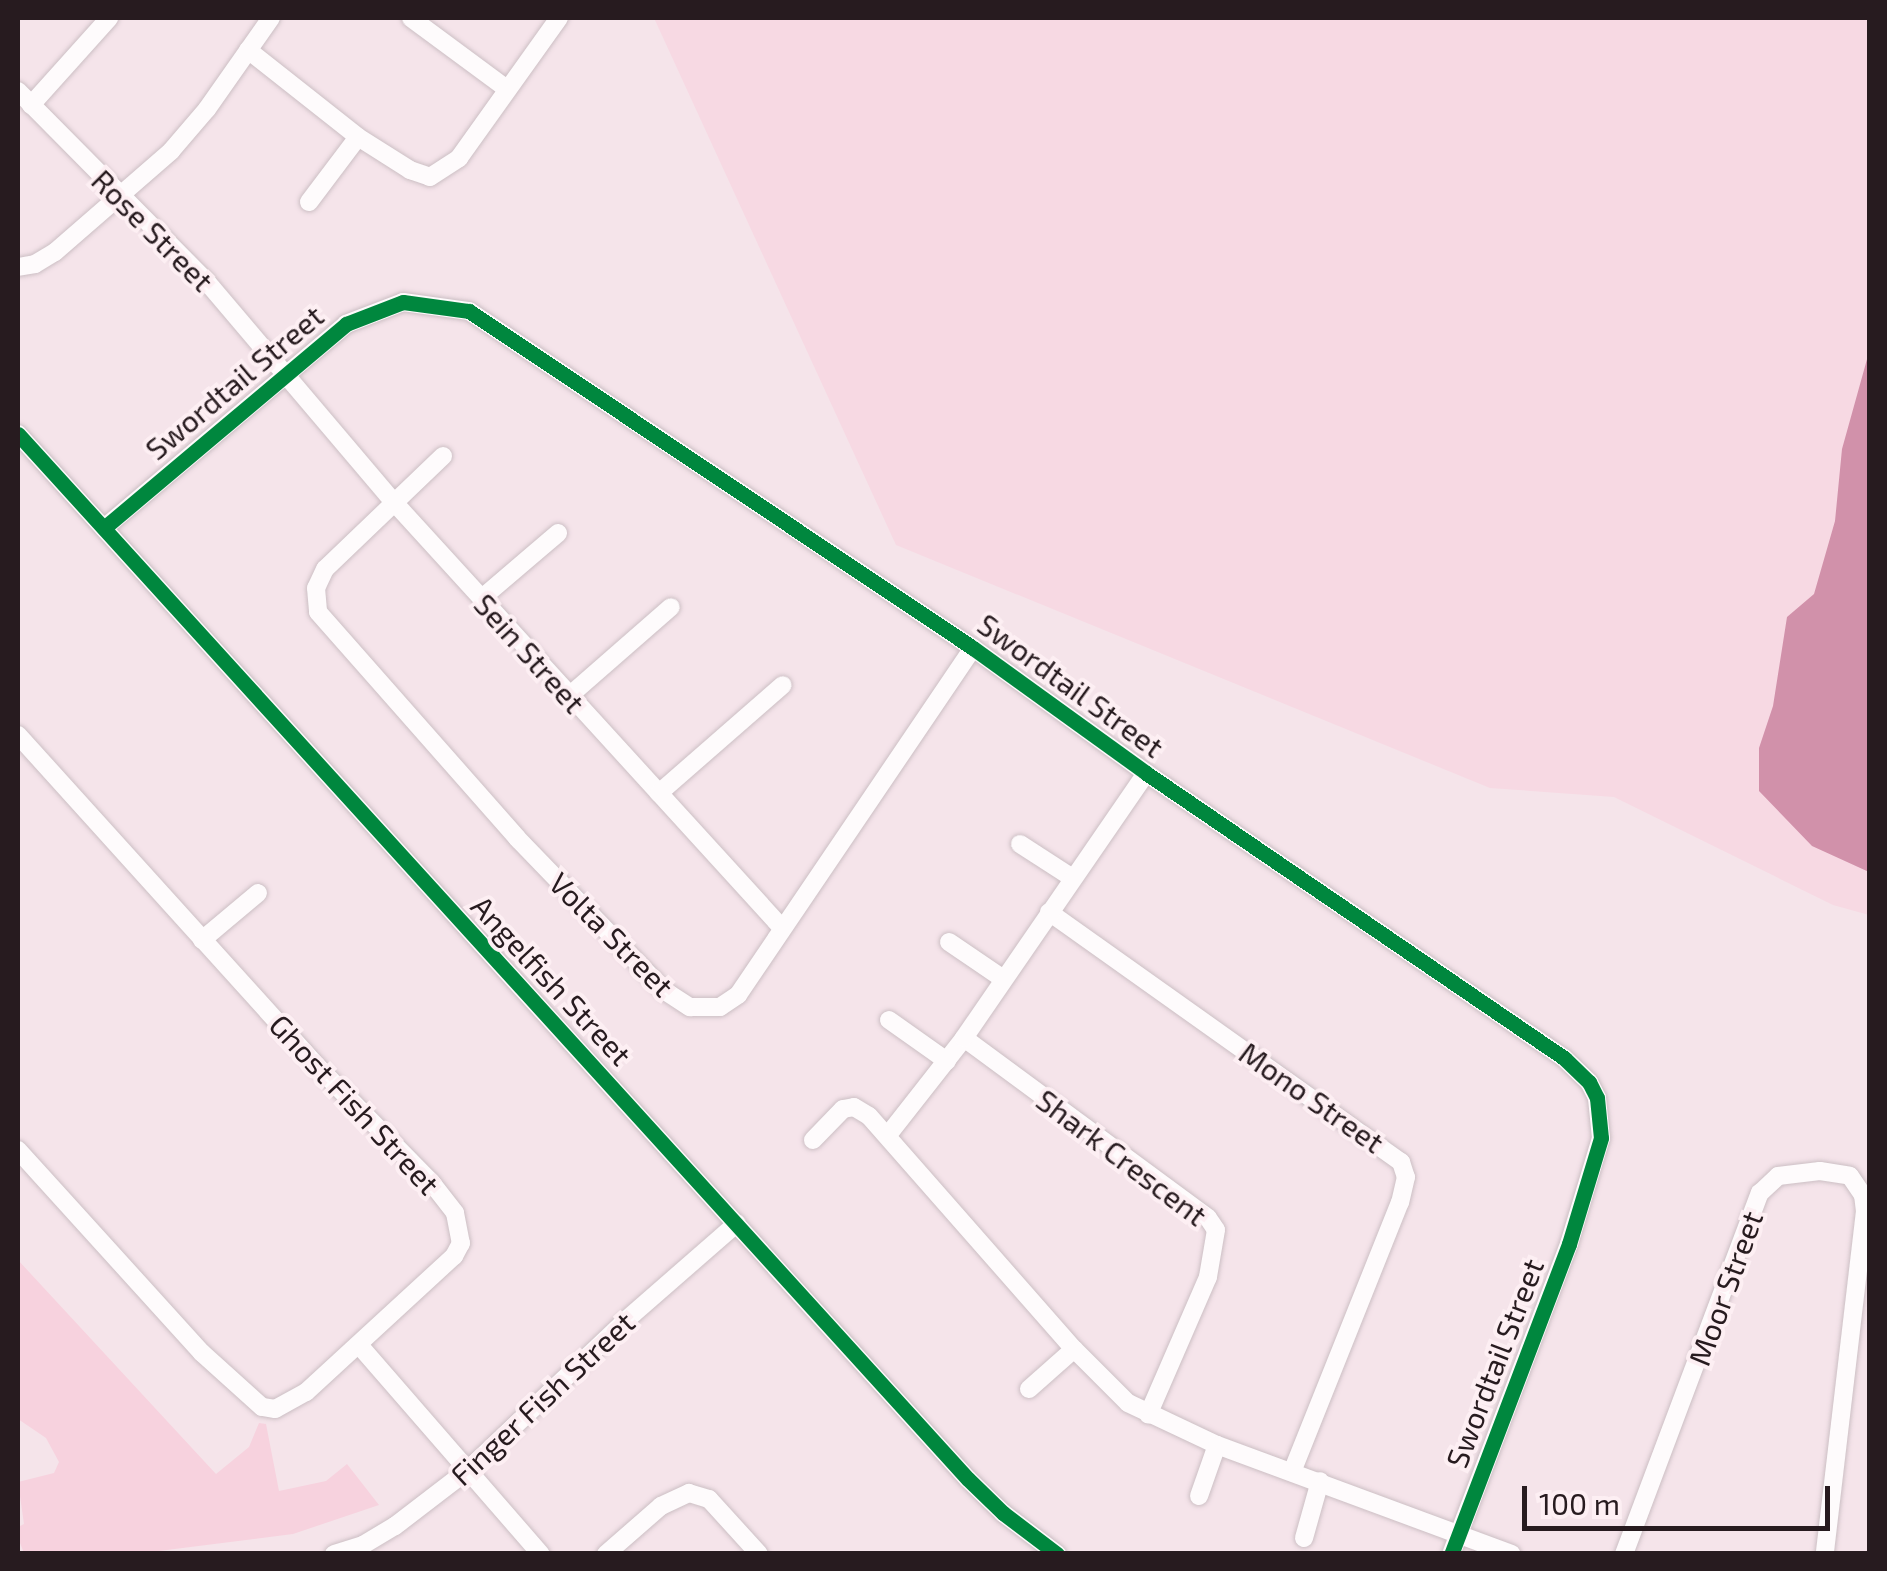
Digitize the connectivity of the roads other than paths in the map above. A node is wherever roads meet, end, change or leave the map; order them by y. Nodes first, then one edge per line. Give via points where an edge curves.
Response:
1 (110, 18) edge
2 (271, 18) edge
3 (411, 18) edge
4 (559, 18) edge
5 (248, 50) junction
6 (18, 90) edge
7 (507, 90) junction
8 (31, 105) junction
9 (358, 137) junction
10 (119, 197) junction
11 (310, 202) dead end
12 (18, 267) edge
13 (285, 372) junction
14 (18, 434) edge
15 (442, 456) dead end
16 (392, 500) junction
17 (104, 528) junction
18 (558, 533) dead end
19 (482, 598) junction
20 (671, 608) dead end
21 (973, 648) junction
22 (783, 686) dead end
23 (569, 696) junction
24 (18, 735) edge
25 (1146, 773) junction
26 (659, 794) junction
27 (1020, 844) dead end
28 (1071, 877) junction
29 (258, 893) dead end
30 (1048, 912) junction
31 (782, 928) junction
32 (202, 940) junction
33 (949, 942) dead end
34 (1002, 978) junction
35 (889, 1020) dead end
36 (964, 1038) junction
37 (947, 1060) junction
38 (888, 1135) junction
39 (812, 1140) dead end
40 (18, 1150) edge
41 (737, 1223) junction
42 (359, 1345) junction
43 (1074, 1348) junction
44 (1029, 1389) dead end
45 (1148, 1415) junction
46 (1216, 1444) junction
47 (468, 1470) junction
48 (1292, 1472) junction
49 (1320, 1481) junction
50 (1199, 1496) dead end
51 (1457, 1535) junction
52 (1304, 1538) dead end
53 (334, 1554) edge
54 (541, 1554) edge
55 (606, 1554) edge
56 (758, 1554) edge
57 (1057, 1554) edge
58 (1450, 1554) edge
59 (1512, 1554) edge
60 (1624, 1554) edge
61 (1826, 1554) edge

1 - 8 street
2 - 5 street
3 - 7 street
4 - 7 street
5 - 9 street
5 - 10 street via 186,135
6 - 8 street, Rose Street
7 - 9 street via 460,158 436,176 410,170
8 - 10 street, Rose Street
9 - 11 street
10 - 12 street via 55,252
10 - 13 street, Rose Street via 207,282
13 - 16 street, Sein Street
13 - 17 street, Swordtail Street
13 - 21 street, Swordtail Street via 346,324 386,306 427,302 469,310
14 - 17 street, Angelfish Street
15 - 16 street
16 - 19 street, Sein Street
16 - 31 street, Volta Street via 324,569 316,588 318,612 478,795 665,992 690,1007 733,1000
17 - 41 street, Angelfish Street
18 - 19 street
19 - 23 street, Sein Street
20 - 23 street
21 - 25 street, Swordtail Street
21 - 31 street, Volta Street
22 - 26 street
23 - 26 street, Sein Street
24 - 32 street, Ghost Fish Street
25 - 28 street
25 - 51 street, Swordtail Street via 1564,1058 1597,1098 1601,1138 1593,1169
26 - 31 street, Sein Street
27 - 28 street
28 - 30 street
29 - 32 street
30 - 34 street
30 - 48 street, Mono Street via 1401,1162 1404,1187 1392,1223
32 - 42 street, Ghost Fish Street via 430,1182 460,1223 456,1253
33 - 34 street
34 - 36 street
35 - 37 street
36 - 37 street
36 - 45 street, Shark Crescent via 1216,1230 1208,1277
37 - 38 street
38 - 39 street via 849,1107
38 - 43 street
40 - 42 street, Ghost Fish Street via 256,1405 275,1408 297,1398
41 - 47 street, Finger Fish Street
41 - 57 street, Angelfish Street via 968,1479
42 - 47 street
43 - 44 street
43 - 45 street via 1116,1394
45 - 46 street
46 - 48 street
46 - 50 street
47 - 53 street, Finger Fish Street via 395,1526
47 - 54 street
48 - 49 street
49 - 51 street
49 - 52 street
51 - 58 street, Swordtail Street
51 - 59 street
55 - 56 street via 661,1506 689,1493 710,1499
60 - 61 street, Moor Street via 1760,1193 1778,1176 1820,1171 1850,1176 1864,1194 1865,1210

